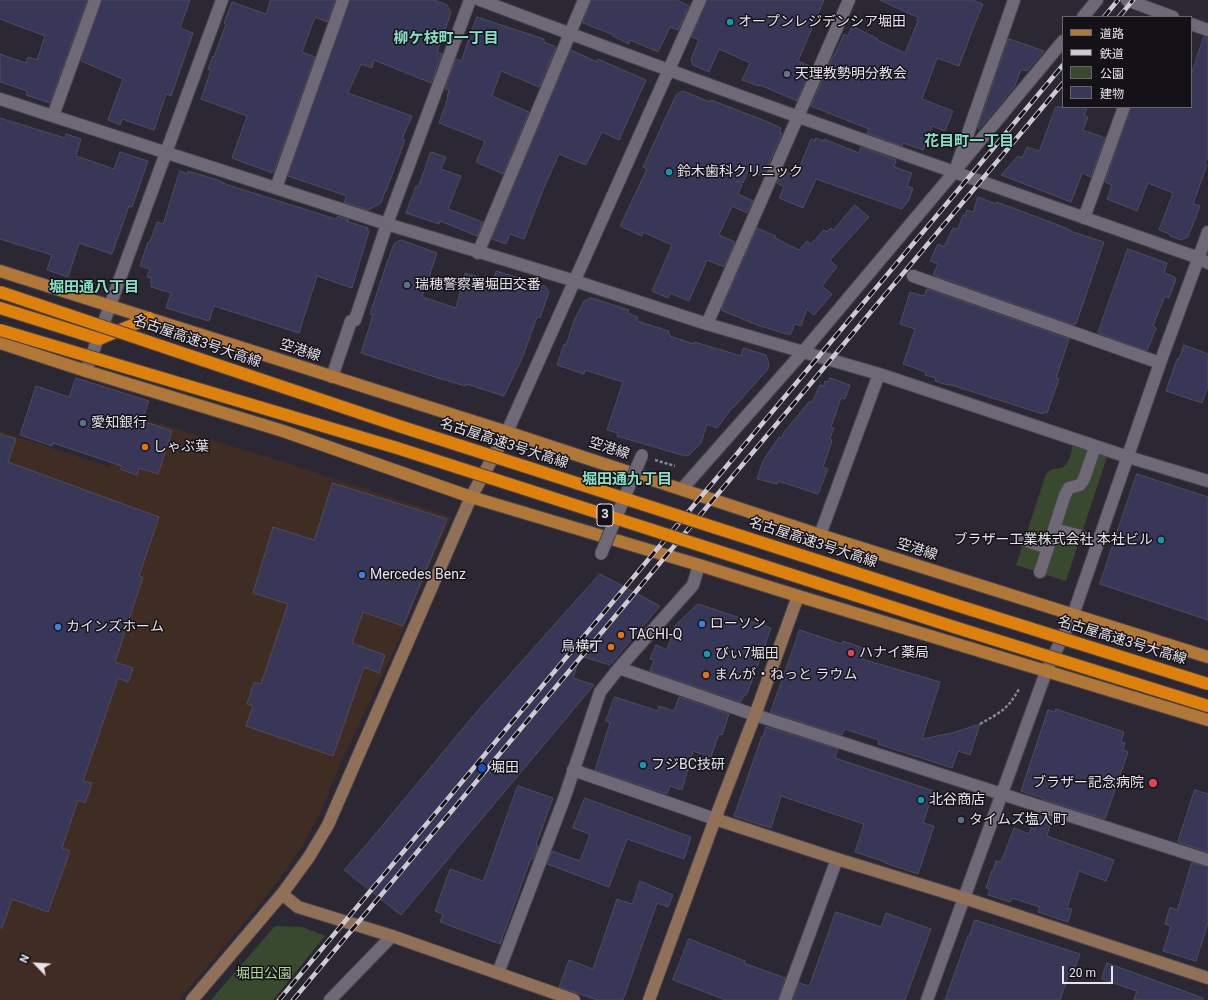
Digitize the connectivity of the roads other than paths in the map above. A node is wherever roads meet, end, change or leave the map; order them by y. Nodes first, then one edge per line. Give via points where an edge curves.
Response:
1 (95, 0) edge
2 (222, 0) edge
3 (344, 0) edge
4 (470, 0) edge
5 (480, 0) edge
6 (584, 0) edge
7 (700, 0) edge
8 (849, 0) edge
9 (1014, 0) edge
10 (1097, 0) edge
11 (1127, 0) edge
12 (1157, 14) edge
13 (1084, 16) edge
14 (1167, 16) edge
15 (1192, 24) edge
16 (1208, 30) edge
17 (569, 34) junction
18 (1062, 42) edge
19 (669, 70) junction
20 (0, 99) edge
21 (1124, 108) edge
22 (53, 116) junction
23 (797, 116) junction
24 (166, 153) junction
25 (955, 171) junction
26 (276, 188) junction
27 (1084, 218) junction
28 (387, 224) junction
29 (1208, 232) edge
30 (478, 252) junction
31 (1203, 260) edge
32 (0, 271) edge
33 (913, 276) dead end
34 (575, 282) junction
35 (0, 292) edge
36 (110, 306) junction
37 (0, 308) edge
38 (149, 318) junction
39 (707, 324) junction
40 (0, 330) edge
41 (99, 339) junction
42 (0, 343) edge
43 (802, 352) junction
44 (1160, 363) junction
45 (86, 371) junction
46 (879, 374) junction
47 (332, 377) junction
48 (507, 432) junction
49 (1094, 450) dead end
50 (642, 456) dead end
51 (1128, 457) junction
52 (1208, 481) edge
53 (682, 489) junction
54 (470, 497) junction
55 (1054, 529) junction
56 (820, 535) junction
57 (1080, 536) dead end
58 (1024, 540) dead end
59 (1048, 548) junction
60 (601, 554) dead end
61 (699, 565) junction
62 (1040, 572) dead end
63 (798, 596) junction
64 (1073, 615) junction
65 (1208, 657) edge
66 (619, 668) junction
67 (1046, 672) junction
68 (1208, 684) edge
69 (1208, 706) edge
70 (755, 715) junction
71 (1208, 720) edge
72 (574, 770) junction
73 (1002, 793) junction
74 (715, 819) junction
75 (837, 860) junction
76 (1208, 860) edge
77 (282, 894) junction
78 (964, 898) junction
79 (392, 936) junction
80 (498, 973) junction
81 (1208, 978) edge
82 (192, 1000) edge
83 (330, 1000) edge
84 (574, 1000) edge
85 (649, 1000) edge
86 (785, 1000) edge
87 (928, 1000) edge

1 - 22 street
2 - 24 street
3 - 26 street
4 - 28 street
5 - 17 street
6 - 17 street
7 - 19 street
8 - 23 street
9 - 25 street
10 - 13 street
11 - 12 street
12 - 14 street
15 - 16 street
17 - 19 street
17 - 30 street
18 - 25 street
19 - 23 street
19 - 34 street
20 - 22 street
21 - 27 street
22 - 24 street
23 - 25 street
23 - 39 street
24 - 26 street
24 - 36 street
25 - 27 street
25 - 43 street
26 - 28 street
27 - 31 street
28 - 30 street
28 - 47 street via 355,320 351,321
29 - 31 street
30 - 34 street
31 - 44 street
32 - 36 main road, 空港線
33 - 44 street
34 - 39 street
34 - 48 street
35 - 68 highway, 名古屋高速3号大高線 / 3, bridge via 402,427
36 - 38 main road, 空港線
36 - 41 street
37 - 41 highway
38 - 41 highway
38 - 47 main road, 空港線
39 - 43 street
40 - 69 highway, 3, bridge via 397,448
41 - 45 street
42 - 45 main road
43 - 46 street
43 - 53 street
44 - 51 street
45 - 54 main road via 283,431
46 - 51 street
46 - 56 street
47 - 48 main road, 空港線
48 - 53 main road, 空港線
48 - 54 street
49 - 55 street via 1084,479 1080,485 1069,488 1065,495
50 - 60 street, bridge
51 - 52 street
51 - 64 street
53 - 56 main road, 空港線
54 - 61 main road
54 - 77 street via 328,825
55 - 57 street
55 - 59 street
56 - 64 main road, 空港線
58 - 59 street
59 - 62 street
61 - 63 main road
61 - 66 street via 693,585
63 - 67 main road
63 - 70 street
64 - 65 main road, 空港線
64 - 67 street
66 - 70 street
66 - 72 street via 600,692
67 - 71 main road
67 - 73 street
70 - 73 street
70 - 74 street
72 - 74 street
72 - 80 street
73 - 76 street
73 - 78 street
74 - 75 street
74 - 85 street
75 - 78 street
75 - 86 street
77 - 79 street via 298,907
77 - 82 street
78 - 81 street
78 - 87 street
79 - 80 street
79 - 83 street
80 - 84 street

